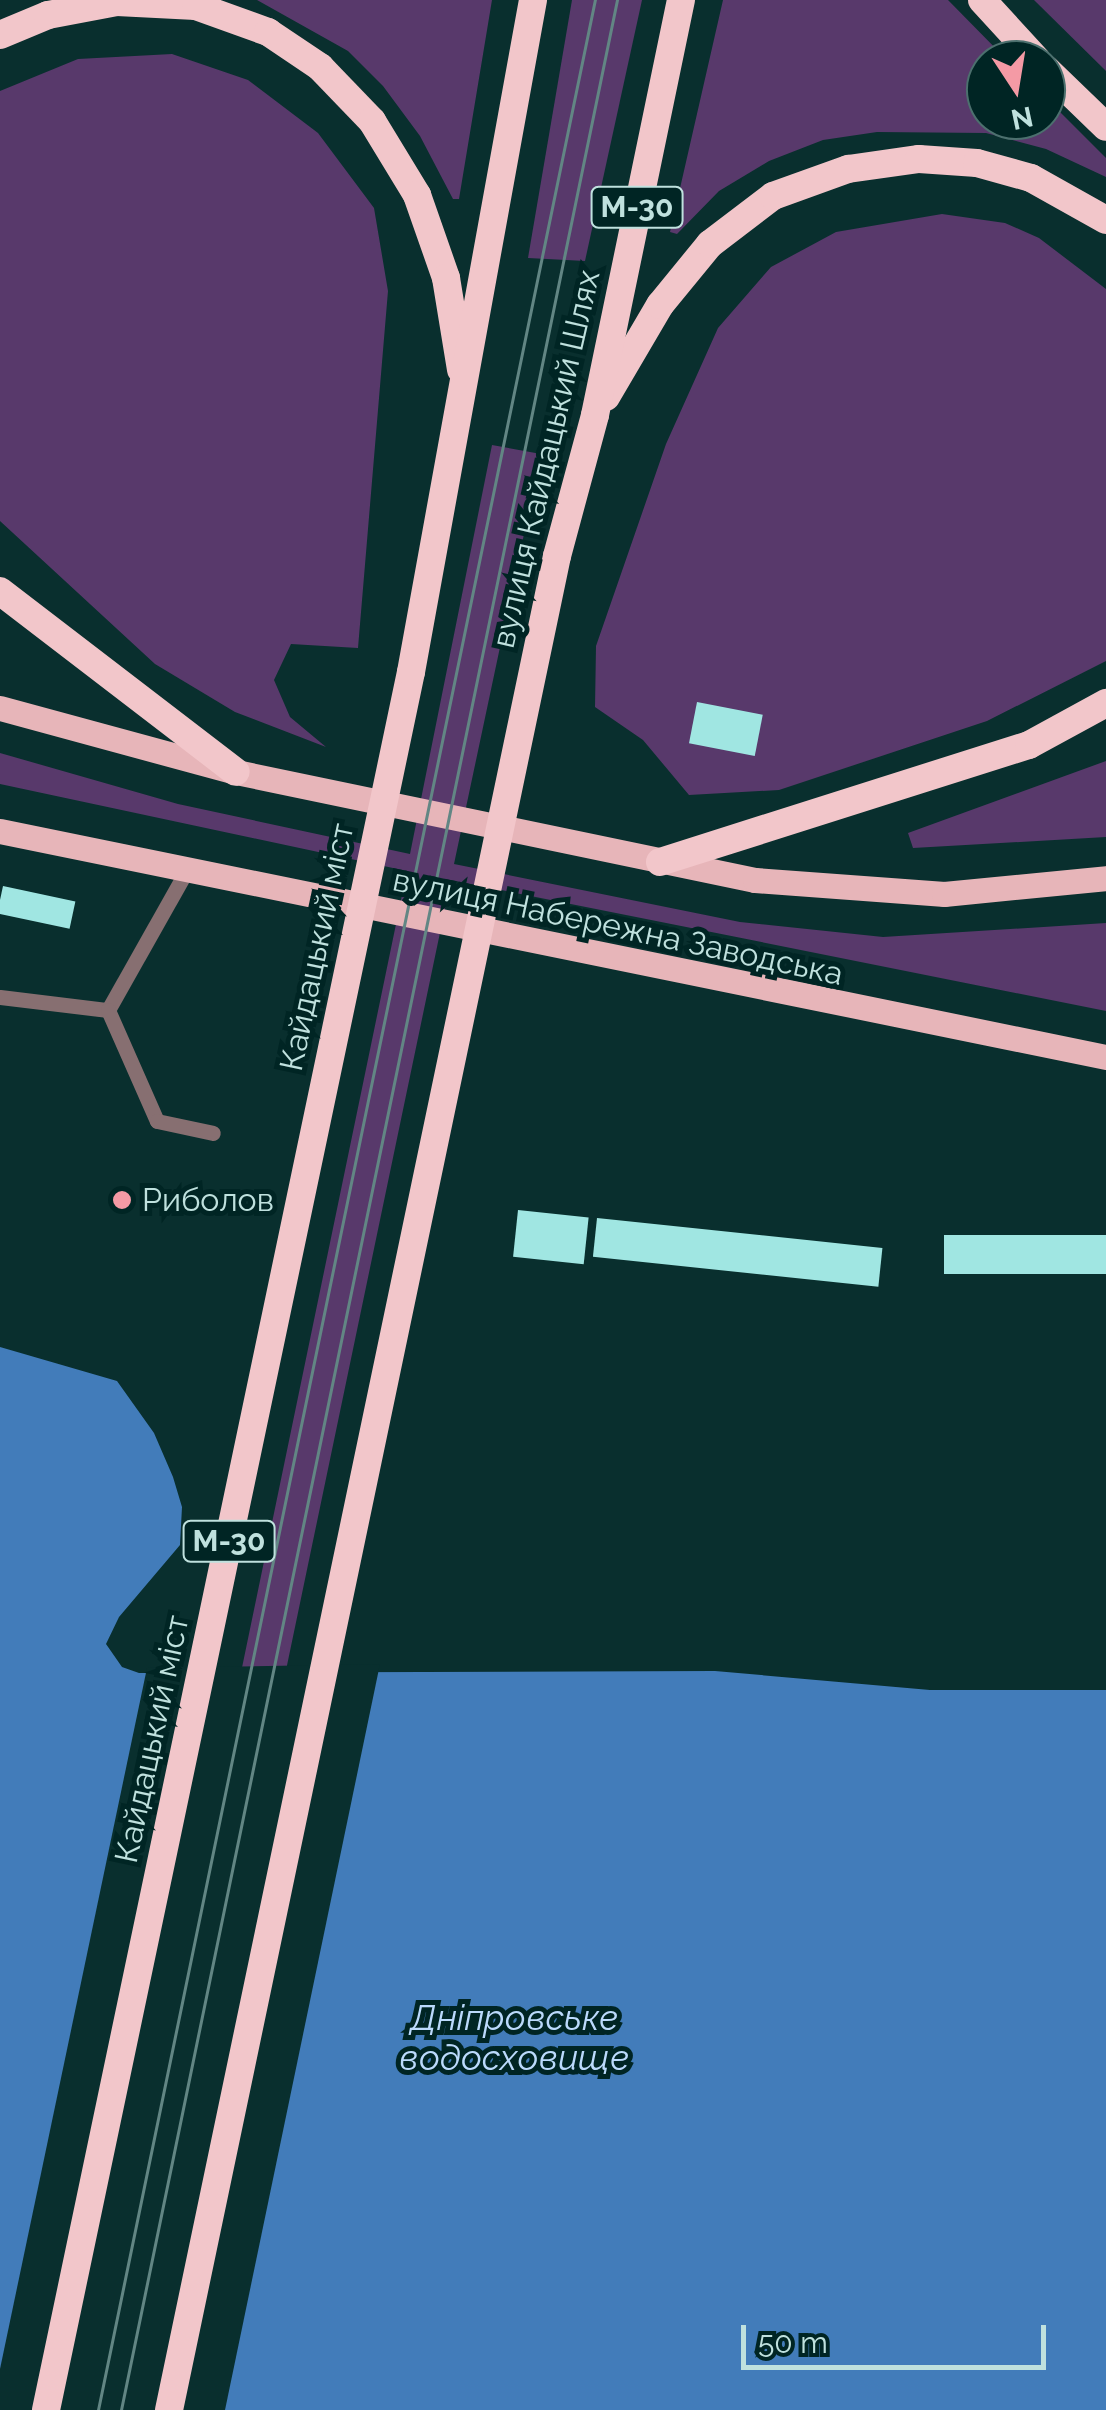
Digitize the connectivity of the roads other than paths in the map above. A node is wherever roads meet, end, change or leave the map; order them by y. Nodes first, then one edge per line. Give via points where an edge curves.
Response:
1 (533, 0) edge
2 (681, 0) edge
3 (982, 0) edge
4 (0, 36) edge
5 (1019, 40) edge
6 (1066, 88) edge
7 (1106, 127) edge
8 (1106, 220) edge
9 (465, 391) junction
10 (595, 415) junction
11 (0, 591) edge
12 (1106, 703) edge
13 (0, 708) edge
14 (236, 772) junction
15 (0, 830) edge
16 (660, 862) junction
17 (187, 870) junction
18 (1106, 878) edge
19 (0, 997) edge
20 (108, 1010) junction
21 (1106, 1057) edge
22 (212, 1133) dead end
23 (46, 2410) edge
24 (169, 2410) edge

1 - 9 highway, М-30
2 - 10 highway, вулиця Кайдацький Шлях / М-30
3 - 5 highway
4 - 9 highway via 48,15 117,2 196,6 268,32 320,67 372,121 418,195 446,278
6 - 7 highway
8 - 10 highway via 1031,178 977,163 919,158 848,169 772,196 710,244 660,305
9 - 23 highway, Кайдацький міст / М-30
10 - 24 highway, вулиця Кайдацький Шлях / М-30 via 528,698
11 - 14 highway
12 - 16 highway via 1011,752
13 - 14 main road
14 - 16 main road
15 - 17 main road, вулиця Набережна Заводська
16 - 18 main road via 848,891 944,894
17 - 20 lane
17 - 21 main road, вулиця Набережна Заводська
19 - 20 lane
20 - 22 lane via 157,1121

